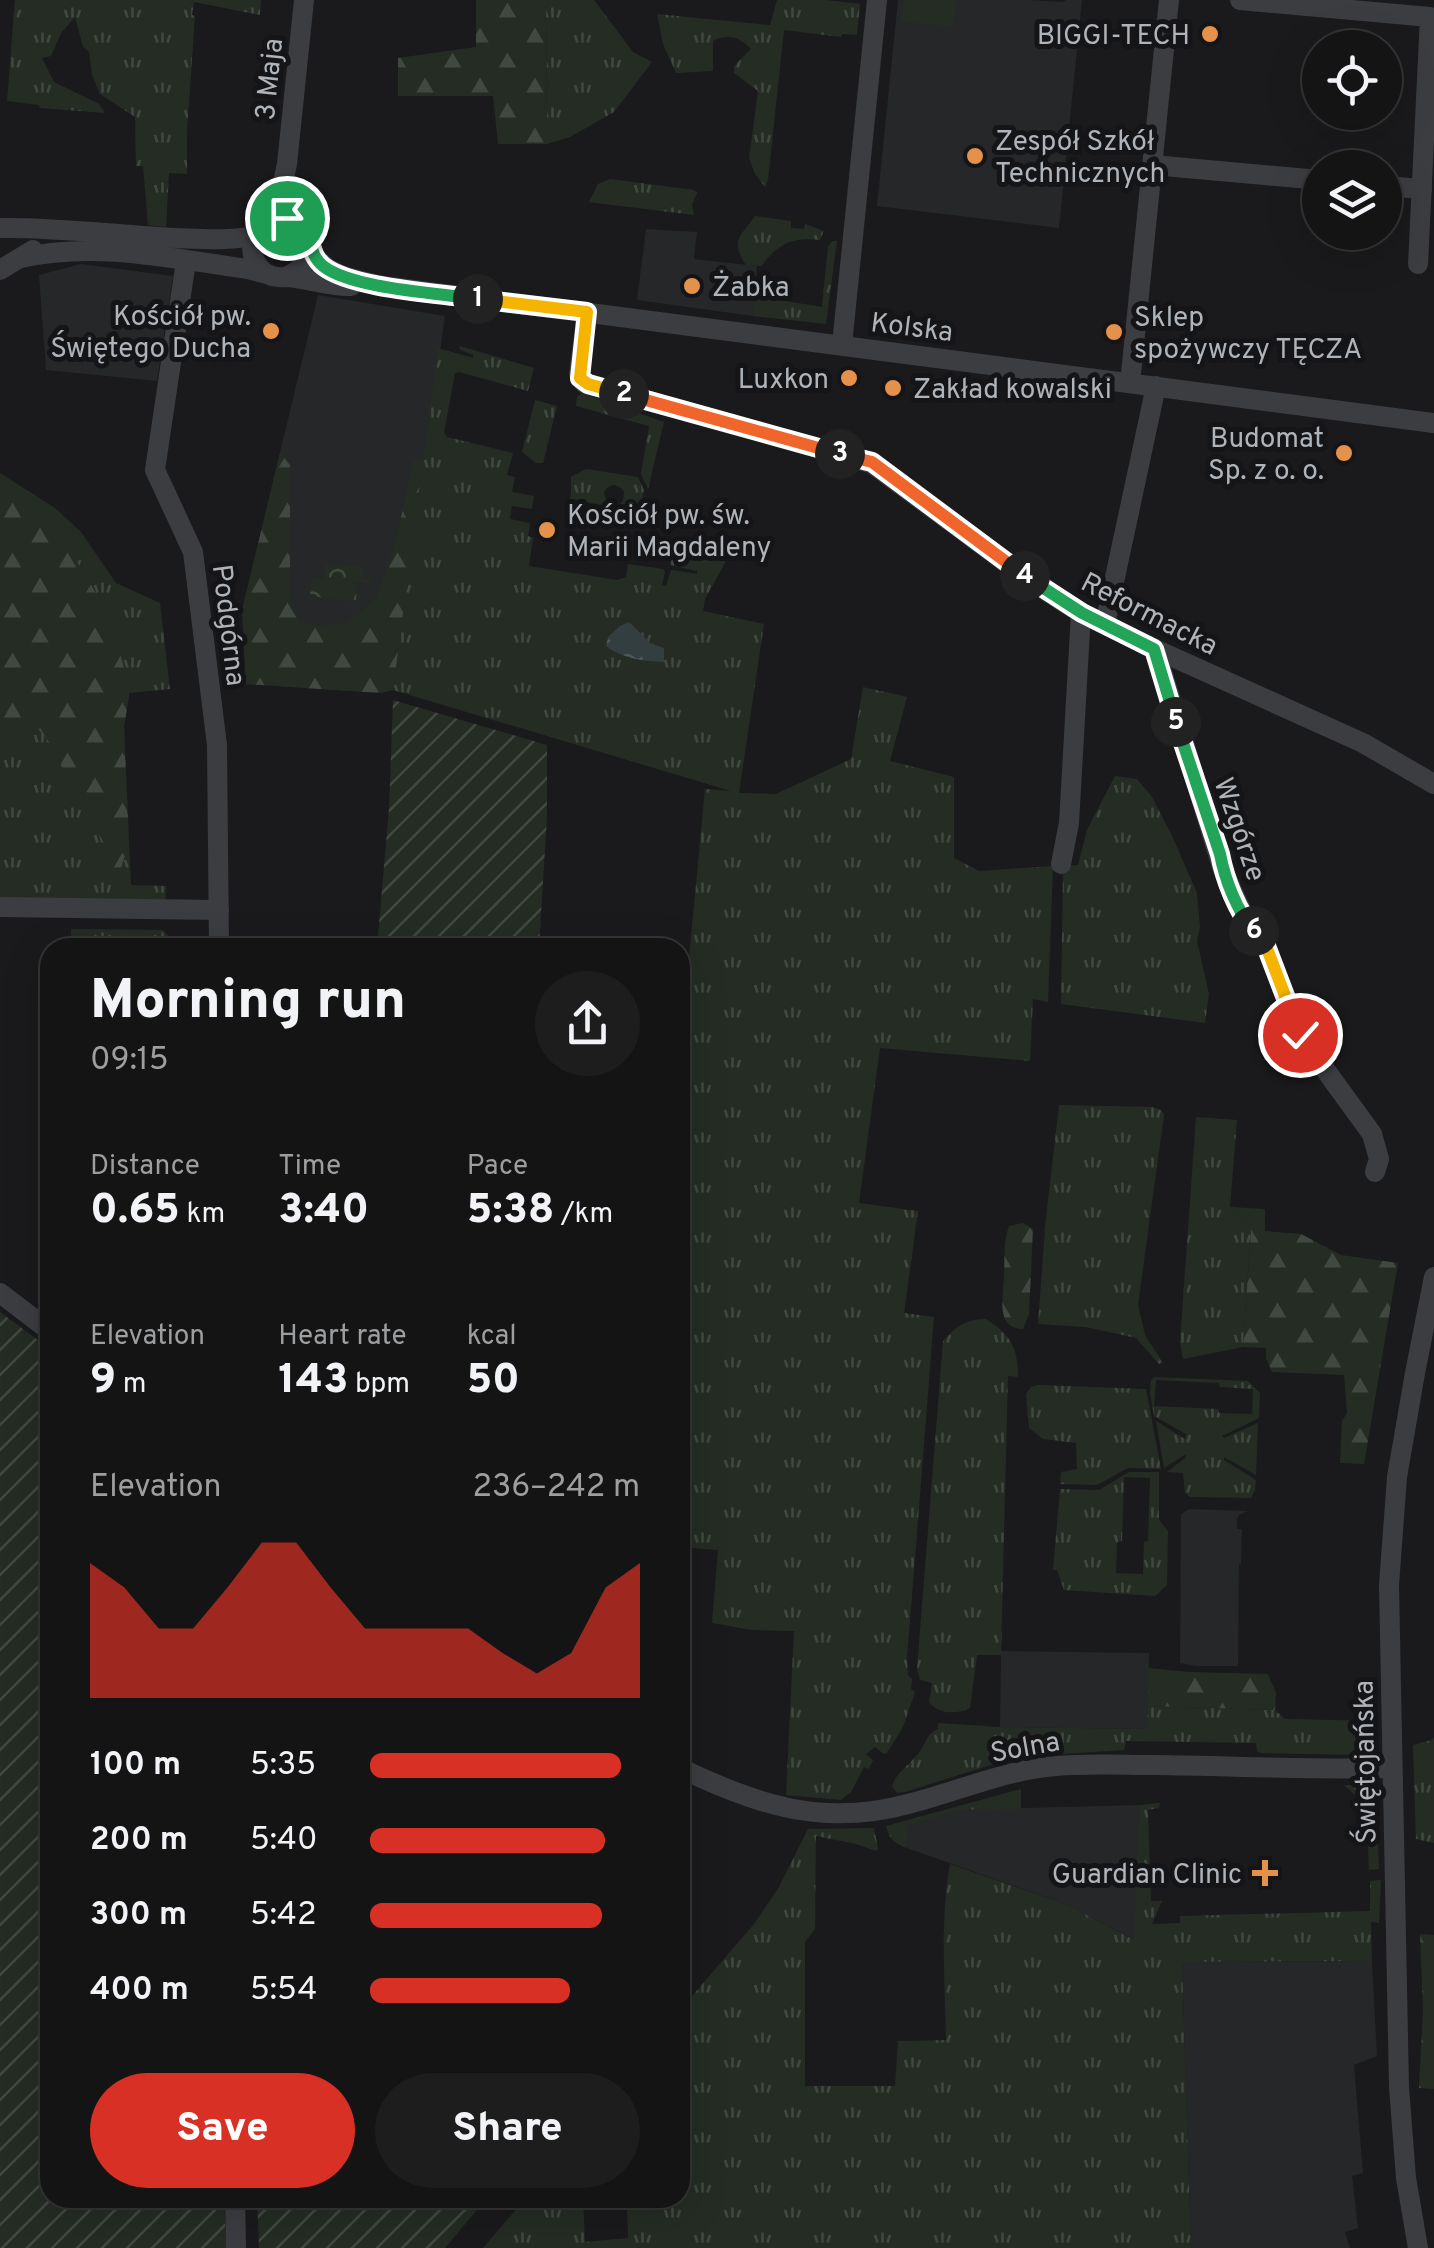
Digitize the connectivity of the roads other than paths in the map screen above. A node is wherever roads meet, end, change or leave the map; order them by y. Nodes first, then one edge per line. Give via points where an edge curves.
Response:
1 (304, 0) edge
2 (878, 0) edge
3 (1169, 0) edge
4 (1240, 0) edge
5 (1431, 76) edge
6 (287, 164) junction
7 (1153, 165) junction
8 (1302, 178) edge
9 (1402, 187) edge
10 (1422, 189) junction
11 (275, 218) junction
12 (298, 222) junction
13 (0, 228) edge
14 (104, 235) junction
15 (254, 236) junction
16 (312, 250) junction
17 (21, 258) junction
18 (186, 261) junction
19 (1418, 264) dead end
20 (0, 270) edge
21 (278, 276) junction
22 (383, 286) junction
23 (587, 312) junction
24 (842, 345) junction
25 (1130, 383) junction
26 (1156, 386) junction
27 (1434, 423) edge
28 (1082, 613) junction
29 (1106, 624) junction
30 (1154, 649) junction
31 (1434, 784) edge
32 (1061, 864) dead end
33 (0, 907) edge
34 (219, 910) junction
35 (219, 938) edge
36 (1375, 1172) dead end
37 (1434, 1277) edge
38 (0, 1293) edge
39 (40, 1323) edge
40 (1392, 1768) junction
41 (690, 1773) edge
42 (235, 2208) edge
43 (236, 2248) edge
44 (1418, 2248) edge

1 - 6 street, 3 Maja
2 - 24 street
3 - 7 street
4 - 5 street via 1430,17
5 - 10 street
6 - 11 street, 3 Maja
6 - 12 street, 3 Maja
7 - 8 street
7 - 25 street
9 - 10 street
10 - 19 street
11 - 12 street
11 - 15 street
12 - 16 street
13 - 14 street
13 - 17 street
14 - 15 street via 228,241
14 - 17 street via 43,243
15 - 21 street via 254,260
16 - 21 street via 298,272
16 - 22 street, Kolska via 333,273
17 - 18 street, Kolska via 87,250
17 - 20 street
18 - 21 street, Kolska
18 - 34 street, Podgórna via 155,470 193,552 217,746
21 - 22 street, Kolska
22 - 23 street, Kolska
23 - 24 street, Kolska
23 - 28 street, Reformacka via 582,382 872,462
24 - 25 street, Kolska
25 - 26 street, Kolska
26 - 27 street, Kolska
26 - 29 street
28 - 29 street, Reformacka
28 - 32 street
29 - 30 street, Reformacka
30 - 31 street, Reformacka via 1364,743
30 - 36 street, Wzgórze via 1223,870 1246,921 1266,946 1300,1035 1372,1134 1379,1158
33 - 34 street
34 - 35 street, Podgórna
37 - 40 street, Świętojańska via 1396,1493 1389,1585
38 - 39 street
40 - 41 street, Solna via 1052,1766 907,1805 845,1814 770,1805
40 - 44 street, Świętojańska via 1399,2087
42 - 43 street

